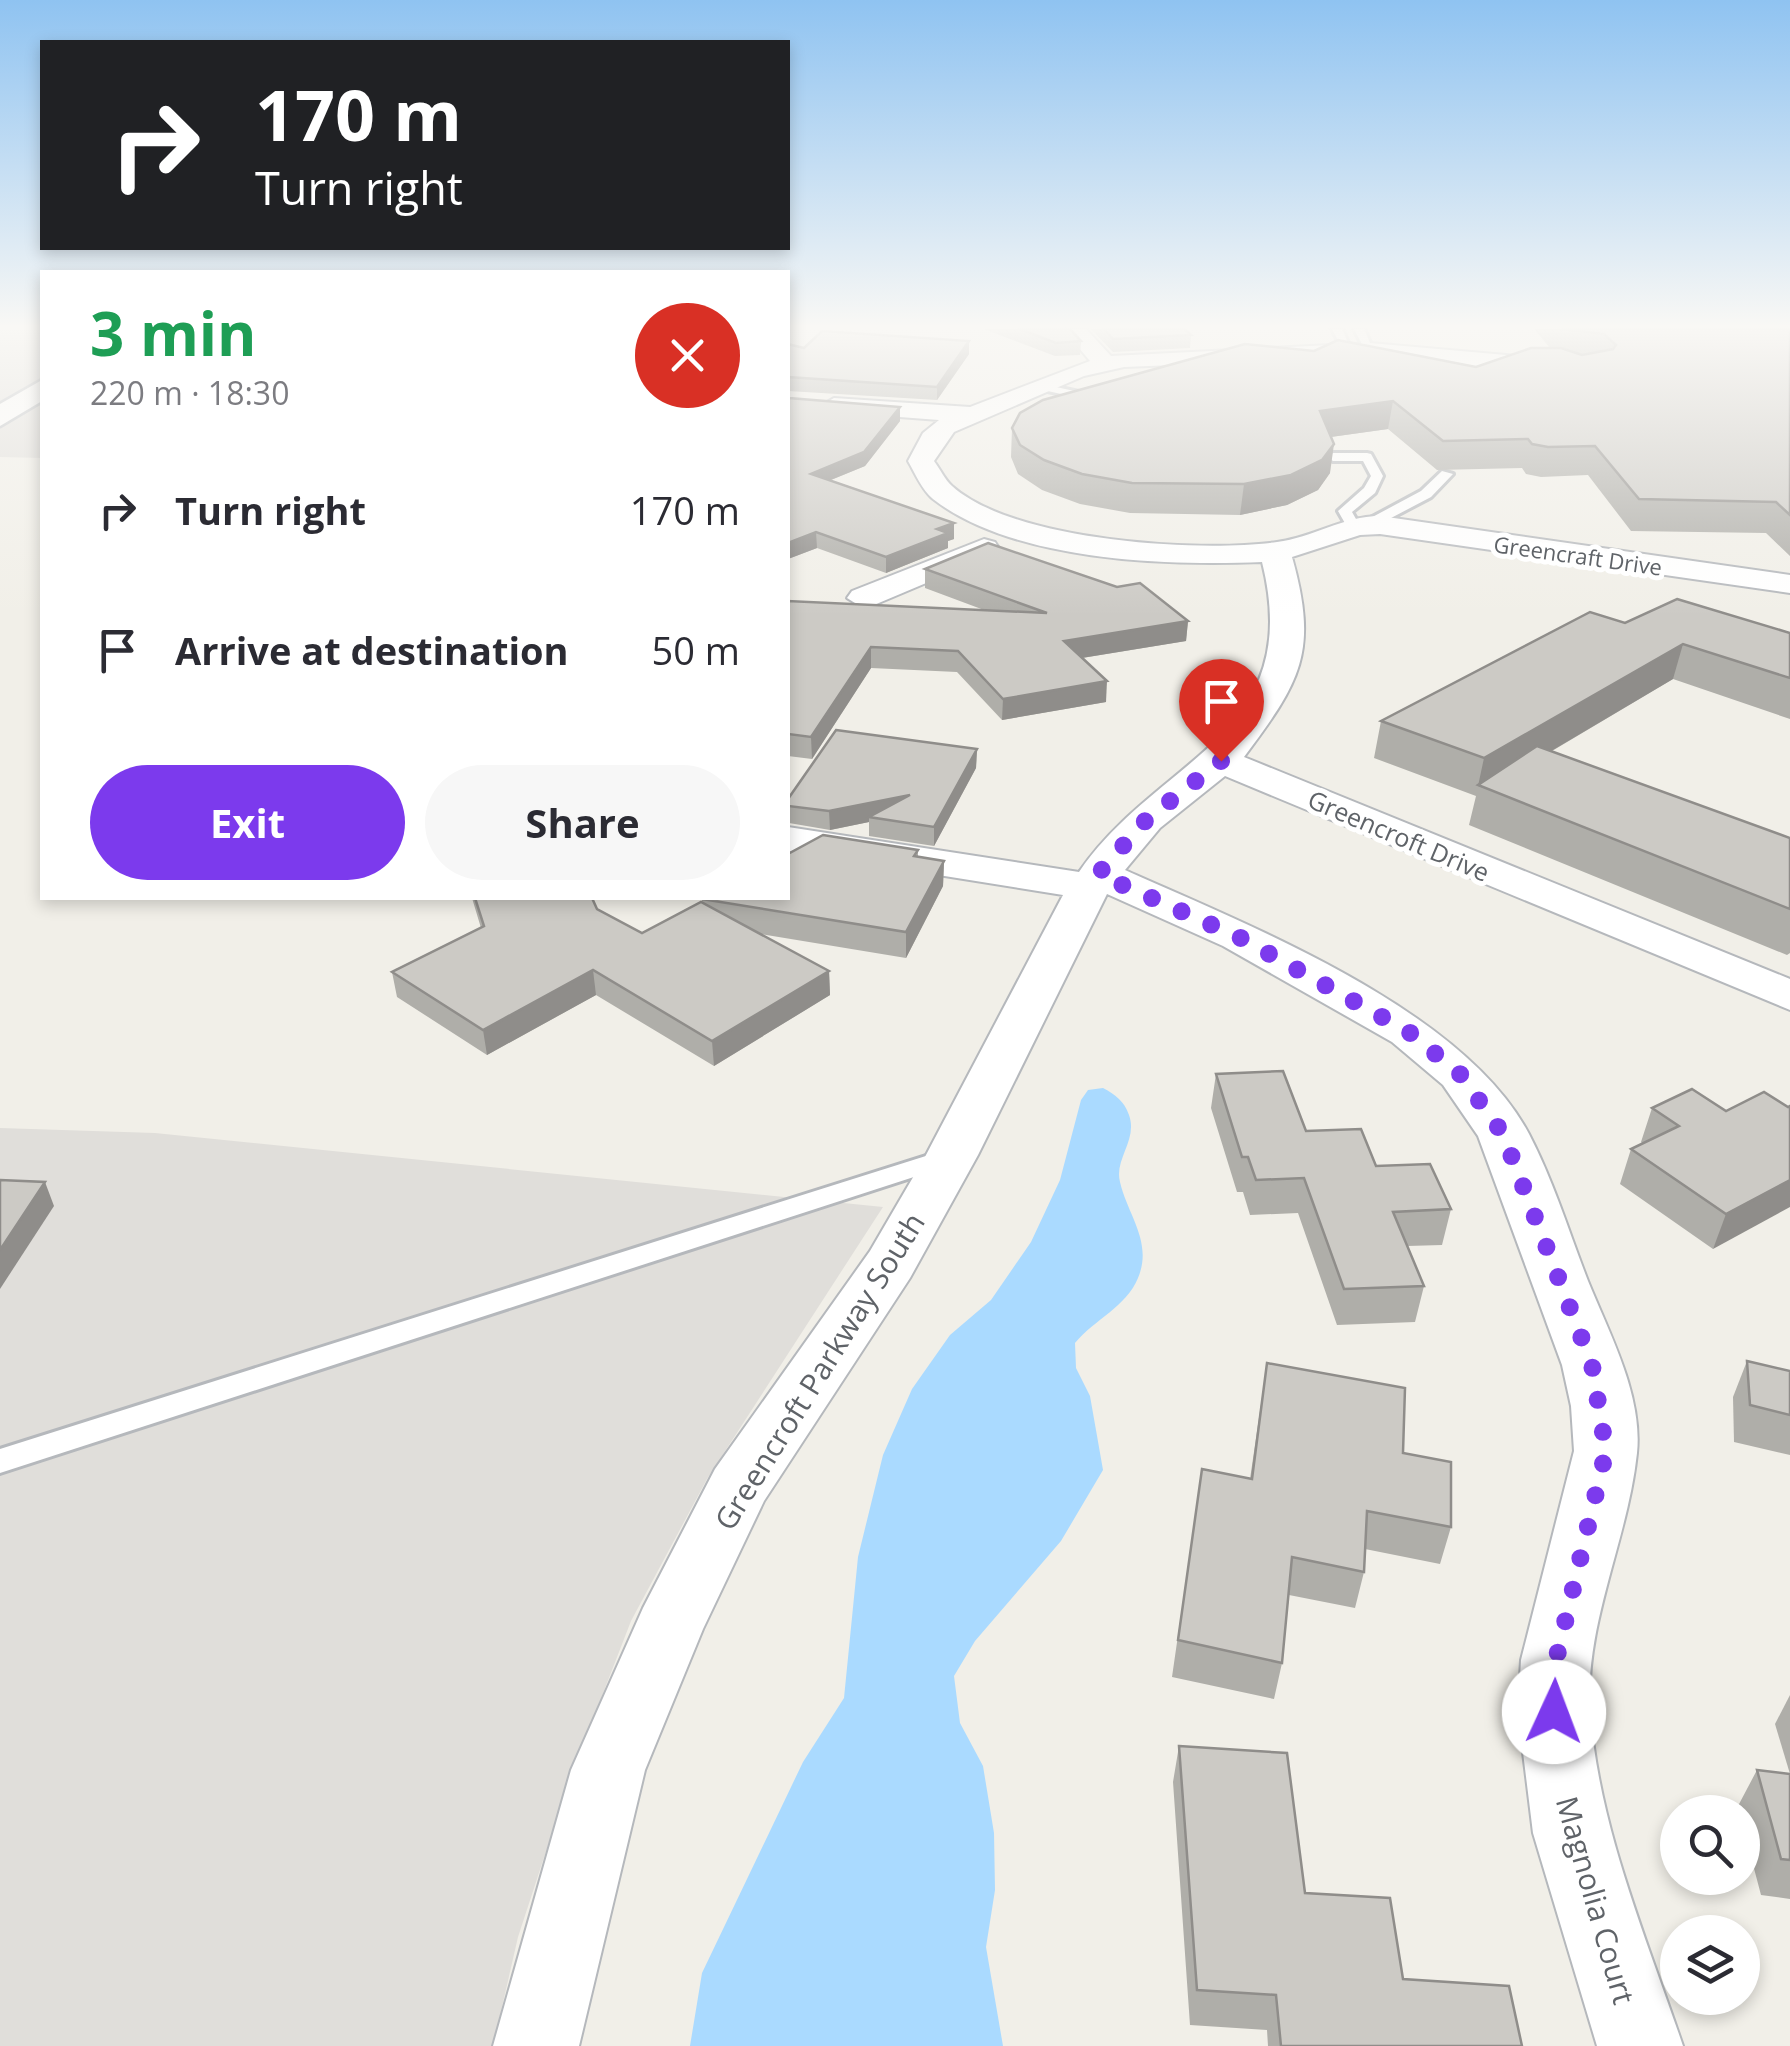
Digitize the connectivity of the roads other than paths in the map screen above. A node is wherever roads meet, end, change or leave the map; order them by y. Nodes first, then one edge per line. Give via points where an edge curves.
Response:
1 (954, 424) edge
2 (1333, 457) edge
3 (1447, 474) edge
4 (1367, 525) junction
5 (1024, 532) junction
6 (1275, 552) junction
7 (1790, 584) edge
8 (863, 598) dead end
9 (1221, 761) junction
10 (790, 839) edge
11 (1088, 888) junction
12 (1790, 996) edge
13 (952, 1156) junction
14 (0, 1461) edge
15 (536, 2046) edge
16 (1640, 2046) edge

1 - 5 street via 932,438 921,460 924,473 951,500
2 - 4 lane via 1367,457 1372,466 1370,490 1345,511 1351,522
3 - 4 lane via 1426,494
4 - 6 street
4 - 7 street, Greencraft Drive
5 - 6 street via 1138,549
5 - 8 street
6 - 9 street via 1288,600 1283,664 1275,692
9 - 11 street, Greencroft Parkway South via 1146,820
9 - 12 street, Greencroft Drive
10 - 11 street, Magnolia Court
11 - 13 street, Greencroft Parkway South
11 - 16 street, Magnolia Court via 1165,930 1409,1032 1484,1102 1520,1174 1592,1365 1606,1451 1556,1660 1554,1712 1572,1833
13 - 14 lane
13 - 15 street, Greencroft Parkway South via 890,1264 738,1487 668,1629 608,1770

